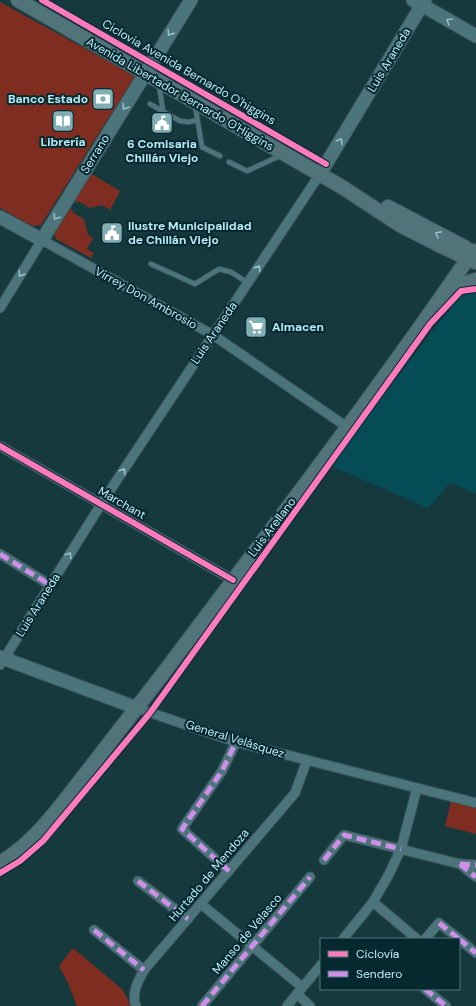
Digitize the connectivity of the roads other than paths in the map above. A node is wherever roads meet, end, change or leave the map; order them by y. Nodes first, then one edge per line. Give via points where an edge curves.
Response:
1 (18, 0) edge
2 (191, 0) edge
3 (420, 2) edge
4 (476, 36) edge
5 (145, 74) junction
6 (159, 81) junction
7 (194, 102) junction
8 (150, 104) dead end
9 (163, 111) junction
10 (198, 120) junction
11 (284, 154) junction
12 (220, 156) dead end
13 (230, 162) dead end
14 (320, 174) junction
15 (0, 217) edge
16 (42, 240) junction
17 (474, 255) edge
18 (151, 264) dead end
19 (476, 280) edge
20 (248, 283) junction
21 (445, 293) junction
22 (0, 308) edge
23 (213, 335) junction
24 (347, 427) junction
25 (0, 446) edge
26 (101, 504) junction
27 (0, 554) edge
28 (233, 580) junction
29 (50, 585) junction
30 (1, 660) edge
31 (137, 708) junction
32 (236, 742) junction
33 (307, 760) junction
34 (417, 788) junction
35 (476, 803) edge
36 (400, 849) junction
37 (324, 860) dead end
38 (0, 863) edge
39 (460, 864) junction
40 (476, 865) edge
41 (229, 871) junction
42 (310, 876) dead end
43 (476, 877) edge
44 (138, 882) dead end
45 (374, 902) junction
46 (201, 904) junction
47 (188, 919) junction
48 (94, 930) dead end
49 (344, 938) edge
50 (416, 938) edge
51 (427, 938) edge
52 (458, 938) edge
53 (460, 940) edge
54 (252, 946) junction
55 (476, 953) edge
56 (320, 966) edge
57 (144, 970) junction
58 (427, 990) edge
59 (300, 991) junction
60 (136, 1006) edge
61 (202, 1006) edge
62 (287, 1006) edge
63 (310, 1006) edge
64 (446, 1006) edge

1 - 5 main road, Avenida Libertador Bernardo O'Higgins
2 -> 5 street, Serrano
4 -> 3 street
14 -> 3 street, Luis Araneda
5 - 6 main road, Avenida Libertador Bernardo O'Higgins
5 -> 16 street, Serrano
6 - 7 main road, Avenida Libertador Bernardo O'Higgins
6 - 9 lane
7 - 10 lane
7 - 11 main road, Avenida Libertador Bernardo O'Higgins
8 - 9 lane
9 - 10 lane via 182,122
10 - 12 lane via 202,147
11 - 13 lane via 247,171
11 - 14 main road, Avenida Libertador Bernardo O'Higgins
14 - 17 main road, Avenida Libertador Bernardo O'Higgins via 342,187 375,200
20 -> 14 street, Luis Araneda
15 - 16 street, Virrey Don Ambrosio
16 -> 22 street, Serrano
16 - 23 street, Virrey Don Ambrosio
17 - 21 main road, Luis Arellano
18 - 20 lane via 195,284 219,269 231,272
19 - 21 main road
20 - 23 street, Luis Araneda
21 - 24 main road, Luis Arellano
23 - 24 street, Virrey Don Ambrosio
26 -> 23 street, Luis Araneda
24 - 28 main road, Luis Arellano
25 - 26 street, Marchant
26 - 28 street, Marchant
29 -> 26 street, Luis Araneda
27 - 29 street
28 - 31 main road, Luis Arellano
29 - 30 street, Luis Araneda
30 - 31 street, General Velásquez
31 - 32 street, General Velásquez
31 - 38 main road, Luis Arellano via 44,826 25,846
32 - 33 street, General Velásquez
32 - 41 street via 222,771 182,829
33 - 34 street, General Velásquez
33 - 41 street, Hurtado de Mendoza via 295,793
34 - 35 street, General Velásquez
34 - 36 street
36 - 37 street via 344,835
36 - 39 street
36 - 45 street
39 - 40 street
39 - 43 street
41 - 46 street, Hurtado de Mendoza
42 - 54 street, Manso de Velasco
44 - 47 street
45 - 49 street
45 - 50 street
46 - 47 street, Hurtado de Mendoza
46 - 54 street
47 - 57 street, Hurtado de Mendoza
48 - 57 street
51 - 52 street via 439,923
53 - 55 street
54 - 59 street
54 - 61 street, Manso de Velasco
56 - 59 street
57 - 60 street, Hurtado de Mendoza via 137,982 134,1000
58 - 64 street
59 - 62 street
59 - 63 street

